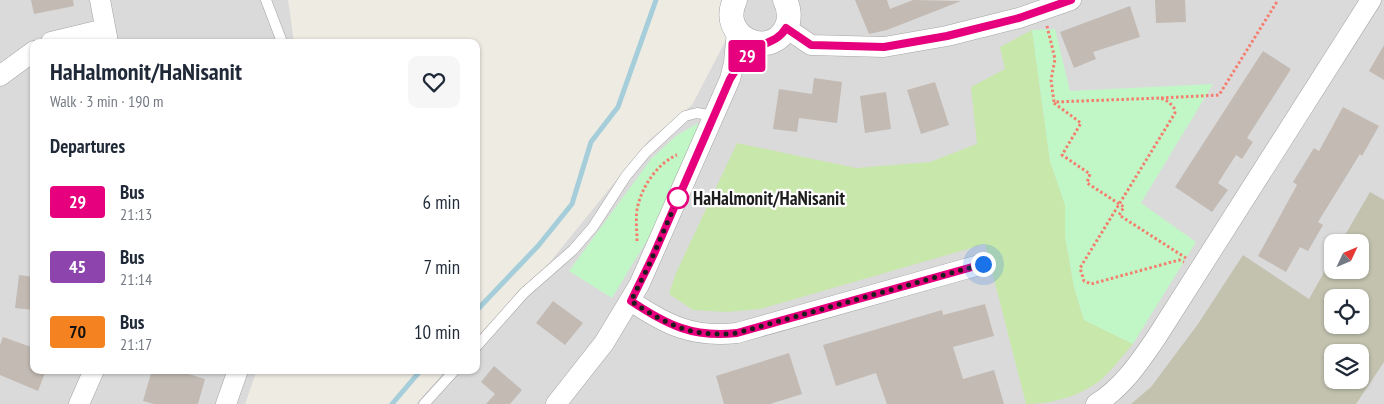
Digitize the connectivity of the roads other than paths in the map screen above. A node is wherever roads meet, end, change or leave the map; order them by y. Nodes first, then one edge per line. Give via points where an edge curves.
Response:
1 (100, 0) edge
2 (266, 0) edge
3 (736, 0) edge
4 (785, 0) edge
5 (1071, 0) edge
6 (1371, 0) edge
7 (736, 31) junction
8 (777, 35) junction
9 (107, 36) edge
10 (79, 39) edge
11 (281, 39) edge
12 (30, 54) edge
13 (0, 76) edge
14 (730, 79) junction
15 (714, 116) junction
16 (983, 264) dead end
17 (631, 301) junction
18 (480, 342) edge
19 (92, 374) edge
20 (237, 374) edge
21 (451, 374) edge
22 (79, 404) edge
23 (226, 404) edge
24 (424, 404) edge
25 (556, 404) edge
26 (1096, 404) edge

1 - 9 street
2 - 11 lane
3 - 7 street via 731,14
4 - 8 street via 789,15
5 - 8 street via 947,36 884,47 811,45
6 - 26 street via 1141,359 1118,386
7 - 8 street via 751,42
7 - 14 street
8 - 14 street via 748,54
9 - 10 street
12 - 13 street
14 - 15 street
15 - 17 street
15 - 18 lane via 697,113 686,116 646,152 573,250 524,293
16 - 17 street via 737,333 705,334 684,330
17 - 25 street via 604,343
19 - 22 street
20 - 23 street
21 - 24 lane

